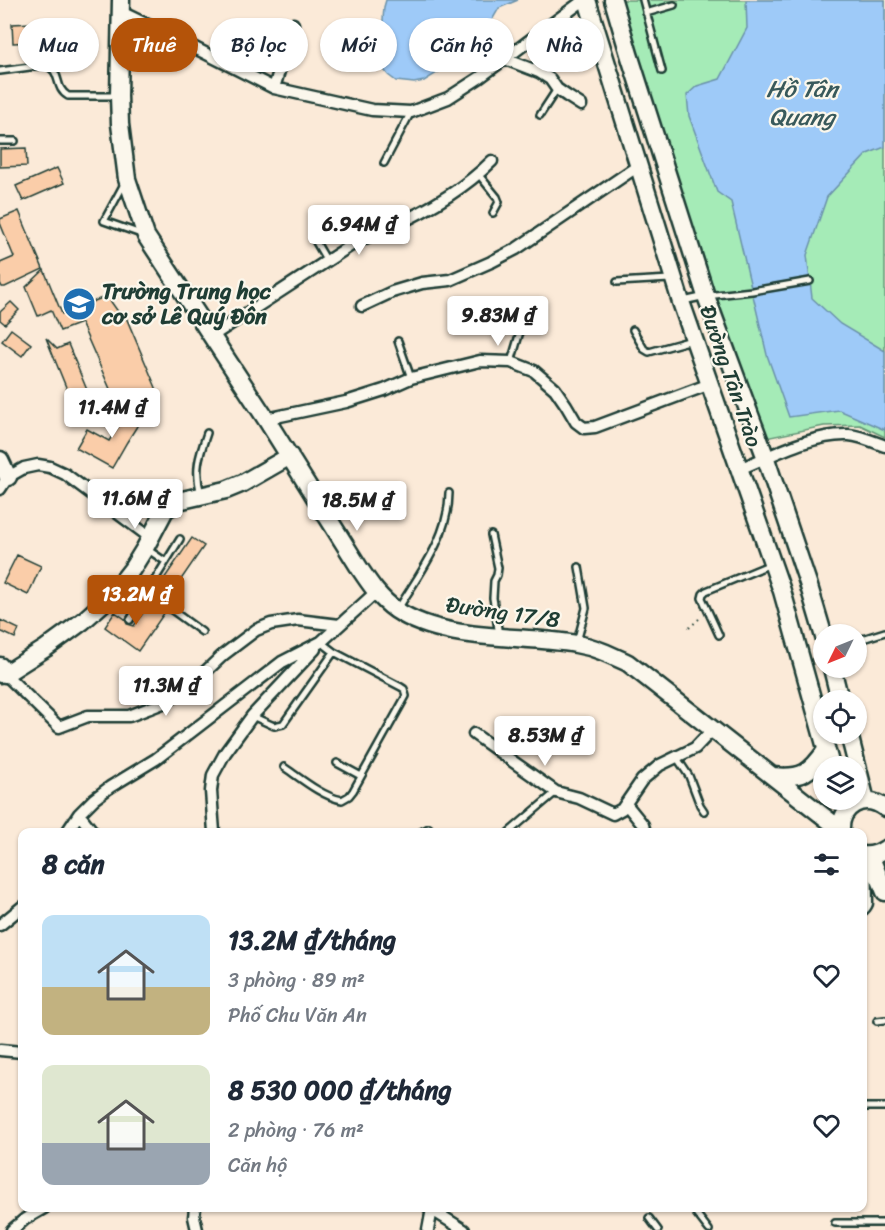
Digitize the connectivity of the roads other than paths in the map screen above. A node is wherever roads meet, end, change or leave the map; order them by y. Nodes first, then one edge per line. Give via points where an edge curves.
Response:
1 (585, 0) edge
2 (613, 0) edge
3 (643, 0) edge
4 (674, 5) dead end
5 (121, 6) edge
6 (646, 13) junction
7 (514, 52) edge
8 (514, 62) edge
9 (0, 71) edge
10 (279, 72) edge
11 (487, 72) edge
12 (662, 72) dead end
13 (274, 88) junction
14 (557, 89) junction
15 (119, 96) junction
16 (581, 105) dead end
17 (411, 112) junction
18 (540, 115) dead end
19 (0, 141) edge
20 (15, 141) dead end
21 (492, 161) dead end
22 (384, 163) dead end
23 (638, 166) junction
24 (478, 175) junction
25 (127, 179) junction
26 (493, 213) dead end
27 (146, 236) junction
28 (313, 237) dead end
29 (327, 261) junction
30 (674, 279) junction
31 (810, 281) dead end
32 (617, 282) dead end
33 (706, 296) junction
34 (681, 302) junction
35 (362, 306) dead end
36 (522, 325) dead end
37 (633, 330) dead end
38 (212, 336) junction
39 (695, 339) junction
40 (398, 341) dead end
41 (511, 362) junction
42 (411, 378) junction
43 (710, 384) junction
44 (266, 418) junction
45 (207, 433) dead end
46 (885, 446) edge
47 (290, 456) junction
48 (766, 458) junction
49 (0, 460) edge
50 (739, 469) junction
51 (4, 483) edge
52 (449, 492) dead end
53 (201, 496) junction
54 (491, 535) dead end
55 (180, 539) dead end
56 (148, 543) junction
57 (166, 562) junction
58 (772, 564) junction
59 (579, 567) dead end
60 (147, 592) junction
61 (376, 592) junction
62 (397, 610) junction
63 (130, 620) dead end
64 (820, 624) edge
65 (339, 626) junction
66 (202, 632) dead end
67 (885, 632) edge
68 (719, 635) dead end
69 (499, 637) junction
70 (867, 638) edge
71 (321, 642) junction
72 (576, 644) junction
73 (334, 652) junction
74 (2, 672) edge
75 (252, 716) junction
76 (712, 730) junction
77 (474, 734) dead end
78 (828, 756) edge
79 (677, 758) junction
80 (338, 763) dead end
81 (813, 766) edge
82 (284, 767) dead end
83 (361, 776) junction
84 (773, 776) junction
85 (556, 792) junction
86 (867, 801) edge
87 (626, 804) junction
88 (885, 808) edge
89 (704, 811) dead end
90 (79, 814) junction
91 (842, 819) edge
92 (70, 828) edge
93 (90, 828) edge
94 (214, 828) edge
95 (514, 828) edge
96 (644, 828) edge
97 (875, 852) edge
98 (867, 889) edge
99 (885, 892) edge
100 (18, 910) edge
101 (0, 925) edge
102 (885, 1020) edge
103 (877, 1021) dead end
104 (0, 1050) edge
105 (18, 1052) edge
106 (867, 1107) edge
107 (885, 1107) edge
108 (37, 1212) edge
109 (195, 1212) edge
110 (430, 1212) edge
111 (437, 1212) edge
112 (695, 1212) edge
113 (649, 1218) dead end
114 (835, 1223) dead end
115 (885, 1223) edge
116 (12, 1230) edge
117 (197, 1230) edge
118 (428, 1230) edge
119 (464, 1230) edge
120 (658, 1230) edge
121 (709, 1230) edge

1 - 7 street
1 - 23 main road, Đường Tân Trào
2 - 33 main road, Đường Tân Trào
3 - 6 lane
4 - 6 lane
5 - 13 street
5 - 15 main road, Đường 17/8
6 - 12 lane
8 - 14 street via 539,72
9 - 15 lane via 45,65 56,73 59,87 68,96
10 - 13 street
11 - 17 street via 448,98
13 - 17 street via 372,110
14 - 16 street
14 - 18 lane
15 - 25 main road, Đường 17/8
17 - 22 lane
19 - 20 lane
21 - 24 street
23 - 30 main road, Đường Tân Trào
23 - 35 street via 516,249 484,266 450,280 393,292
24 - 26 lane via 499,202
24 - 29 street via 409,218 369,235
25 - 27 main road, Đường 17/8
25 - 27 lane via 105,221
27 - 38 main road, Đường 17/8
28 - 29 lane
29 - 38 street
30 - 32 lane
30 - 34 main road, Đường Tân Trào
31 - 33 lane
33 - 34 lane
33 - 48 main road, Đường Tân Trào
34 - 39 main road, Đường Tân Trào
36 - 41 lane
37 - 39 lane via 649,352
38 - 44 main road, Đường 17/8
39 - 43 main road, Đường Tân Trào
40 - 42 lane
41 - 42 street via 480,360
41 - 43 street via 534,371 555,389 584,428
42 - 44 street via 346,402
43 - 50 main road, Đường Tân Trào
44 - 47 main road, Đường 17/8
45 - 53 lane via 197,469
46 - 48 street via 851,435 832,436
47 - 53 main road via 243,483
47 - 61 main road, Đường 17/8
48 - 50 street
48 - 64 main road, Đường Tân Trào
49 - 51 main road
50 - 58 main road, Đường Tân Trào
51 - 56 street via 24,468 51,467 65,474
52 - 62 lane via 441,533
53 - 56 main road via 178,501 165,510
54 - 69 lane via 498,568 494,598
55 - 57 lane
56 - 57 lane
56 - 74 main road via 110,597 83,621 46,648
57 - 60 lane
58 - 68 lane via 703,594
58 - 78 main road, Đường Tân Trào
59 - 72 lane via 586,608
60 - 63 lane
60 - 66 lane
61 - 62 main road, Đường 17/8
61 - 65 street
62 - 69 main road, Đường 17/8 via 446,630
65 - 71 street
65 - 74 street via 298,620 270,624 256,630 185,691 163,703 129,716 88,716 59,727
67 - 70 lane
69 - 72 main road, Đường 17/8
71 - 73 lane
71 - 75 street
71 - 90 street via 282,662 156,759 110,786
72 - 76 main road, Đường 17/8 via 628,663
73 - 75 lane via 283,724 274,726
73 - 83 lane via 401,687 406,696
75 - 94 street via 213,776
76 - 79 street via 695,748
76 - 84 main road, Đường 17/8
77 - 85 street
79 - 87 street via 660,765 642,780
79 - 89 lane
80 - 83 lane
81 - 84 main road via 801,776
82 - 83 lane via 342,800 353,791
84 - 91 main road, Đường 17/8
85 - 87 street via 613,814
85 - 95 lane
86 - 88 main road
87 - 96 street
90 - 92 street
90 - 93 street
97 - 98 main road
97 - 99 main road
100 - 101 street
102 - 103 lane
104 - 105 street
106 - 107 lane
108 - 116 street
109 - 117 street
110 - 118 street
111 - 119 street
112 - 121 lane
113 - 120 lane
114 - 115 lane

